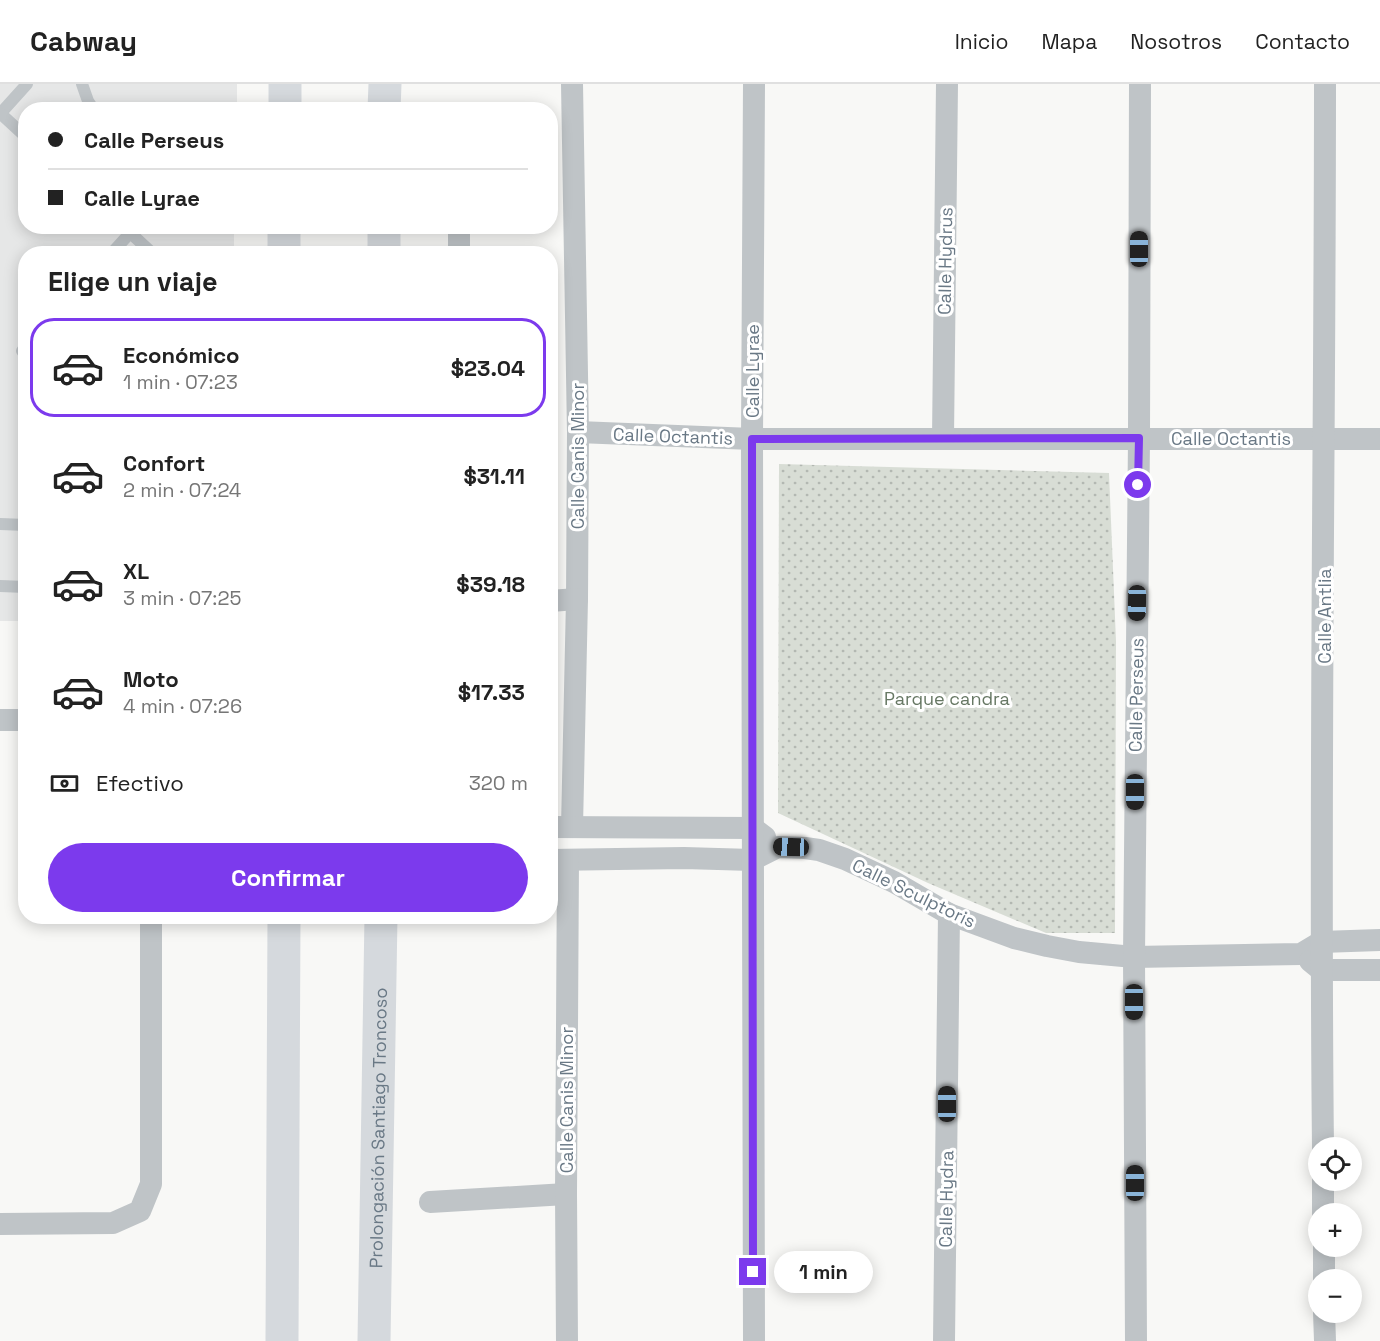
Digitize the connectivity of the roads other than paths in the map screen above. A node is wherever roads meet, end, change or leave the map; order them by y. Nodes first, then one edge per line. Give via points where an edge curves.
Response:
1 (27, 84) edge
2 (82, 84) edge
3 (285, 84) edge
4 (384, 84) edge
5 (572, 84) edge
6 (754, 84) edge
7 (947, 84) edge
8 (1140, 84) edge
9 (1325, 84) edge
10 (89, 102) edge
11 (285, 102) edge
12 (384, 102) edge
13 (0, 114) edge
14 (18, 130) edge
15 (131, 234) edge
16 (144, 246) edge
17 (578, 432) junction
18 (943, 438) junction
19 (1139, 438) junction
20 (752, 439) junction
21 (1325, 439) junction
22 (1380, 439) edge
23 (0, 524) edge
24 (18, 525) edge
25 (0, 586) edge
26 (18, 587) edge
27 (577, 599) junction
28 (558, 600) edge
29 (0, 720) edge
30 (18, 720) edge
31 (561, 827) edge
32 (753, 828) junction
33 (778, 847) junction
34 (559, 860) edge
35 (752, 860) junction
36 (949, 914) junction
37 (151, 924) edge
38 (284, 924) edge
39 (381, 924) edge
40 (1380, 940) edge
41 (1321, 942) junction
42 (1301, 954) junction
43 (1134, 957) junction
44 (1321, 970) junction
45 (1380, 970) edge
46 (1323, 1137) edge
47 (566, 1194) junction
48 (430, 1202) dead end
49 (0, 1224) edge
50 (1324, 1323) edge
51 (282, 1341) edge
52 (375, 1341) edge
53 (567, 1341) edge
54 (754, 1341) edge
55 (944, 1341) edge
56 (1136, 1341) edge
57 (1325, 1341) edge

1 - 13 lane
2 - 10 lane
3 - 11 street
4 - 12 street
5 - 17 street, Calle Canis Minor
6 - 20 street, Calle Lyrae
7 - 18 street, Calle Hydrus
8 - 19 street, Calle Perseus
9 - 21 street, Calle Antlia
13 - 14 lane
15 - 16 lane
17 - 20 street, Calle Octantis
17 - 27 street, Calle Canis Minor
18 - 19 street, Calle Octantis
18 - 20 street, Calle Octantis
19 - 21 street, Calle Octantis
19 - 43 street, Calle Perseus
20 - 32 street, Calle Lyrae
21 - 22 street, Calle Octantis
21 - 41 street, Calle Antlia
23 - 24 lane
25 - 26 lane
27 - 28 street
27 - 31 street, Calle Canis Minor
29 - 30 street
31 - 32 street
32 - 33 street
32 - 35 street, Calle Lyrae
33 - 35 street
33 - 36 street, Calle Sculptoris via 819,850 845,859
34 - 35 street
34 - 47 street, Calle Canis Minor
35 - 54 street, Calle Lyrae
36 - 43 street, Calle Sculptoris via 1014,938 1079,952
36 - 55 street, Calle Hydra
37 - 49 street via 152,1184 140,1211 113,1223
38 - 51 street
39 - 52 street, Prolongación Santiago Troncoso
40 - 41 street, Calle Sculptoris
41 - 42 street, Calle Sculptoris
41 - 44 street, Calle Antlia
42 - 43 street, Calle Sculptoris
42 - 44 street
43 - 56 street, Calle Perseus
44 - 45 street
44 - 46 street, Calle Antlia
47 - 48 street
47 - 53 street, Calle Canis Minor
50 - 57 street

